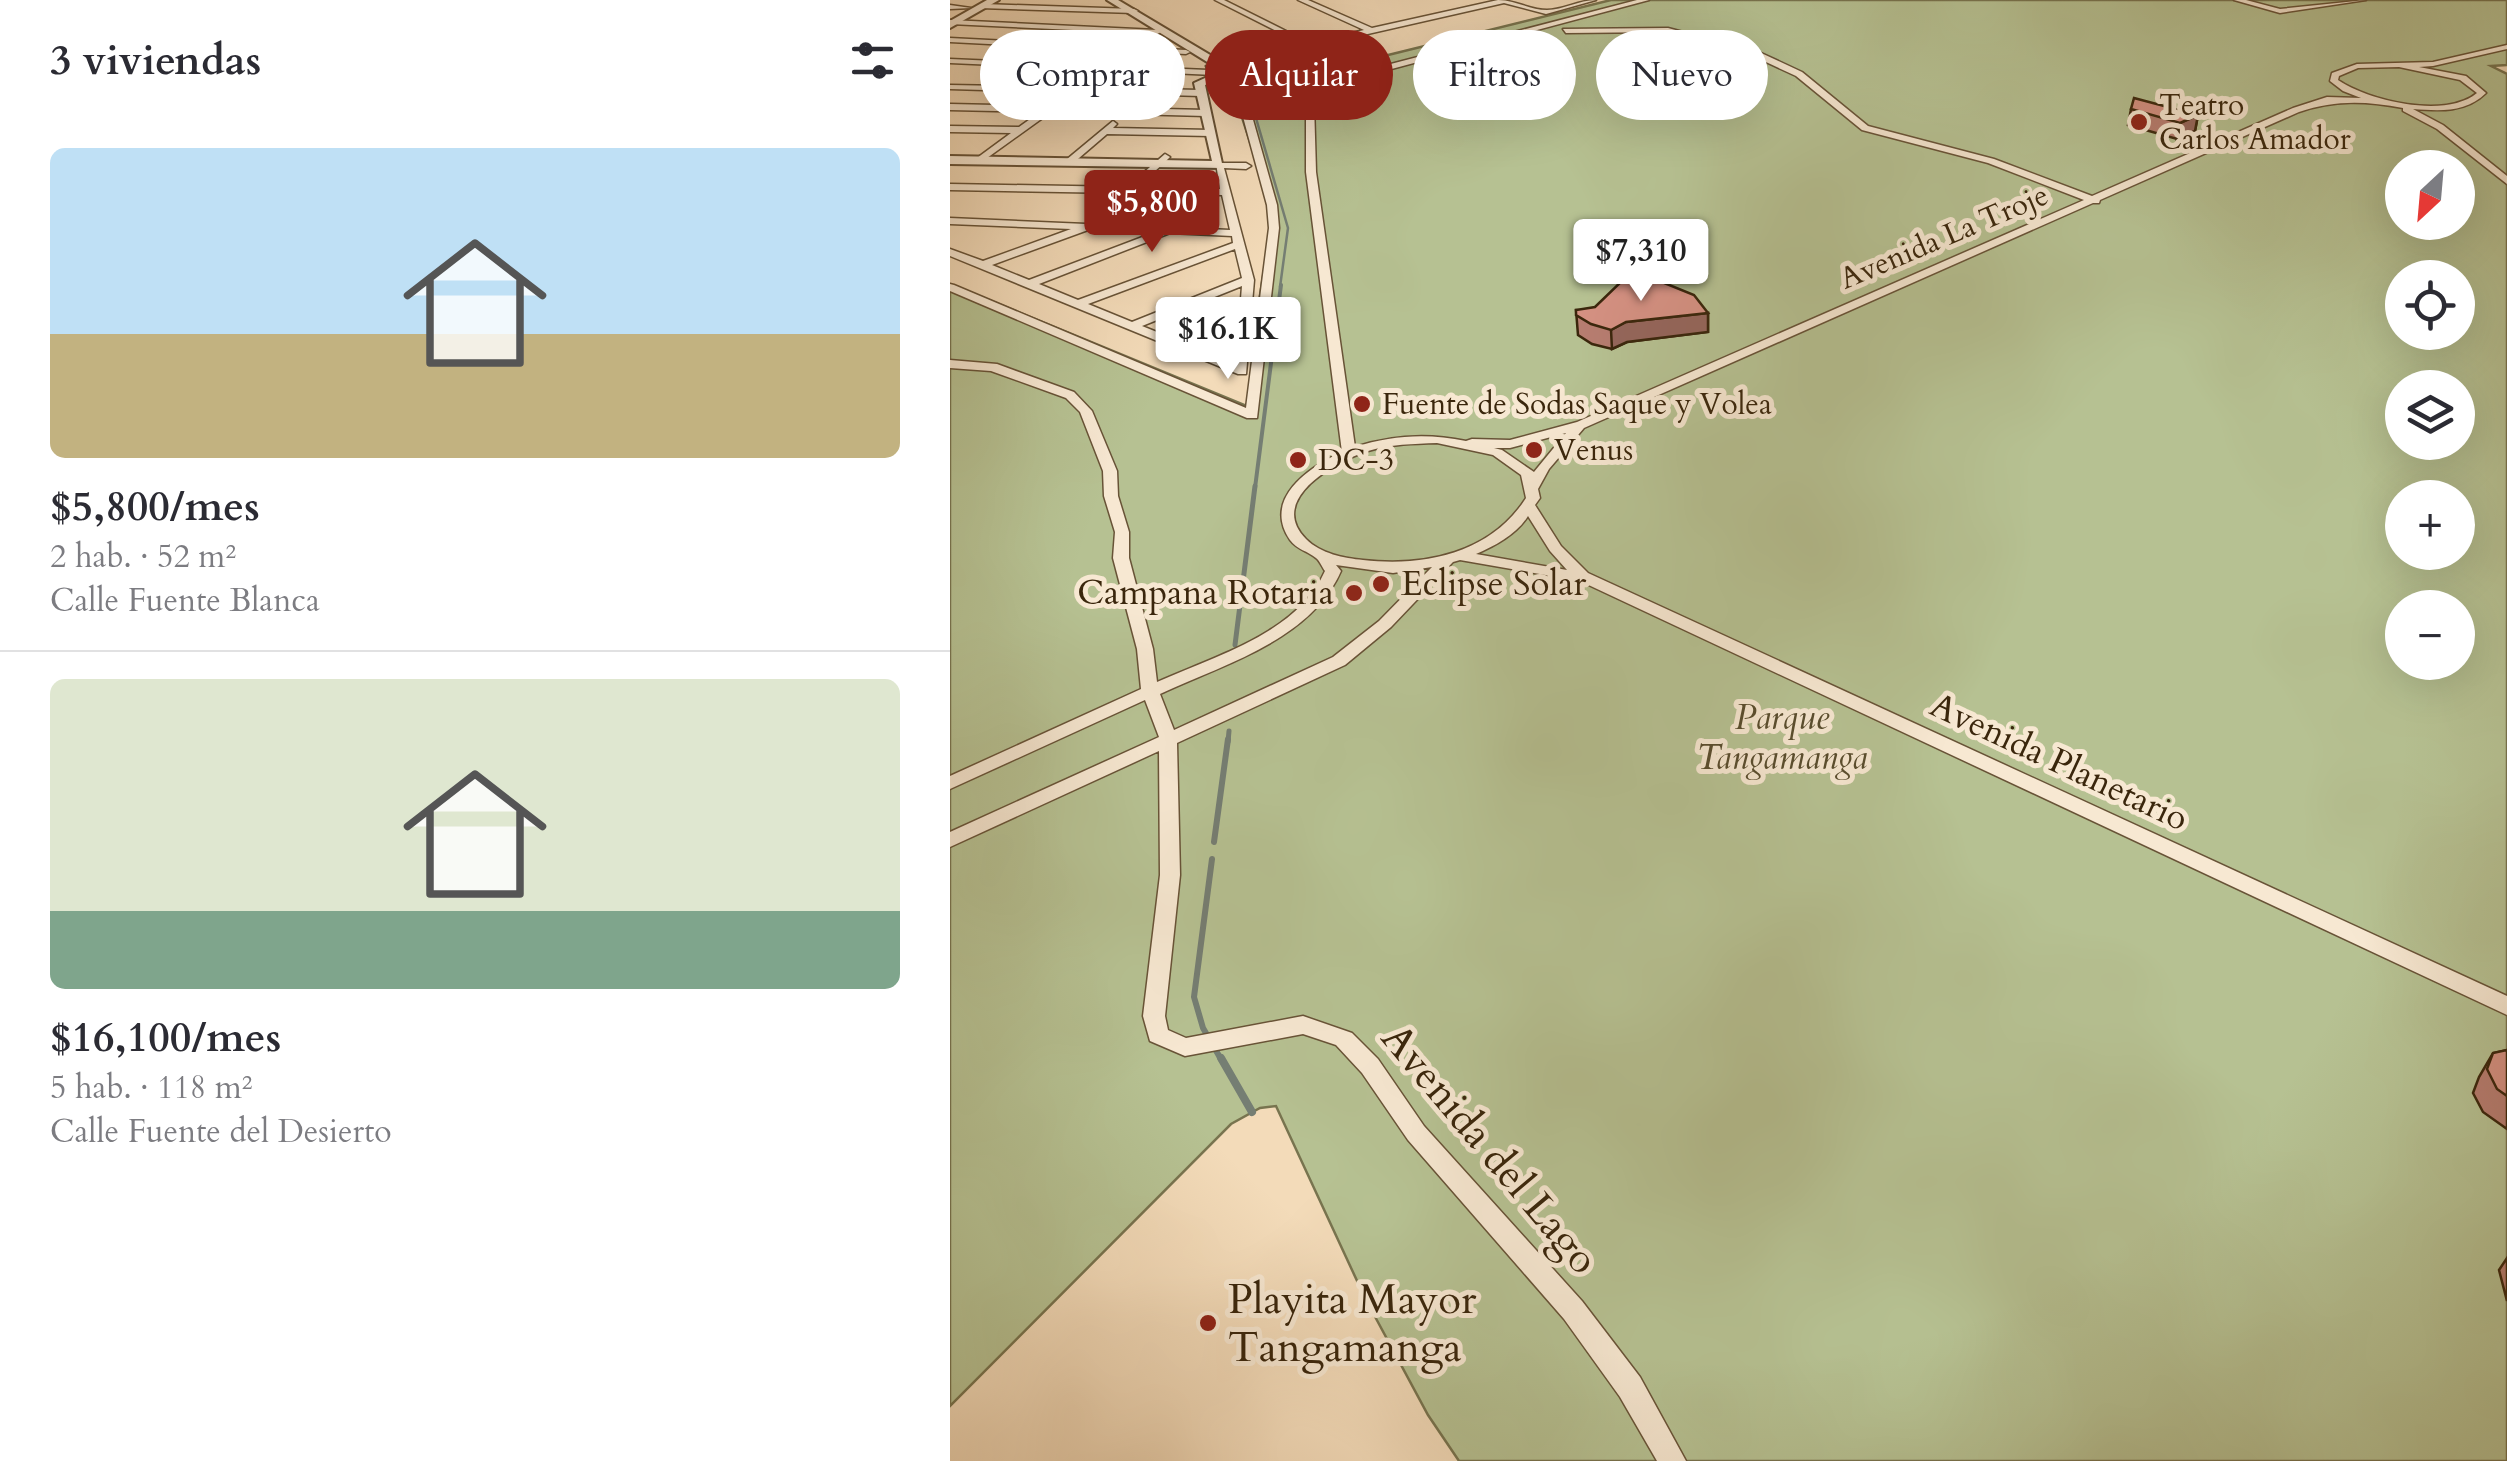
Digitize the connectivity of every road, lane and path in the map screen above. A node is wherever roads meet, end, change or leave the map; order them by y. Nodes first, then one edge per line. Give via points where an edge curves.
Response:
1 (994, 0) edge
2 (1098, 0) edge
3 (1219, 0) edge
4 (1302, 0) edge
5 (1506, 0) edge
6 (1592, 0) edge
7 (1646, 0) edge
8 (2238, 0) edge
9 (2362, 0) edge
10 (1119, 1) edge
11 (982, 3) edge
12 (950, 7) edge
13 (966, 8) junction
14 (1130, 12) junction
15 (951, 22) edge
16 (1538, 28) junction
17 (1115, 30) edge
18 (1153, 30) edge
19 (1279, 30) edge
20 (1368, 30) edge
21 (1380, 30) edge
22 (950, 40) edge
23 (2507, 47) edge
24 (1186, 52) joint
25 (2466, 57) junction
26 (950, 61) edge
27 (1205, 64) edge
28 (1205, 64) edge
29 (2399, 65) junction
30 (1393, 66) edge
31 (2463, 78) junction
32 (1205, 79) edge
33 (1199, 83) junction
34 (1185, 85) edge
35 (950, 87) edge
36 (980, 88) edge
37 (2341, 88) junction
38 (2327, 100) junction
39 (2376, 101) junction
40 (2396, 105) junction
41 (2454, 106) junction
42 (950, 107) edge
43 (980, 108) edge
44 (1205, 109) edge
45 (1035, 120) edge
46 (1118, 120) edge
47 (1208, 120) edge
48 (1248, 120) edge
49 (1310, 120) edge
50 (2440, 126) junction
51 (950, 128) edge
52 (1022, 130) junction
53 (1105, 131) junction
54 (1212, 133) junction
55 (950, 156) edge
56 (985, 157) junction
57 (1072, 159) junction
58 (1161, 161) junction
59 (1218, 162) junction
60 (1245, 163) dead end
61 (2507, 181) edge
62 (950, 187) edge
63 (1130, 190) junction
64 (1226, 192) junction
65 (2096, 200) junction
66 (950, 221) edge
67 (1092, 225) junction
68 (1177, 228) junction
69 (1238, 238) junction
70 (950, 252) edge
71 (983, 266) junction
72 (1248, 280) junction
73 (1029, 284) junction
74 (950, 288) edge
75 (1079, 304) junction
76 (1132, 326) junction
77 (950, 364) edge
78 (1582, 425) junction
79 (1472, 443) junction
80 (1350, 454) junction
81 (1533, 486) junction
82 (1531, 508) junction
83 (1323, 557) junction
84 (1454, 559) junction
85 (1584, 577) junction
86 (1152, 693) junction
87 (1168, 738) junction
88 (950, 783) edge
89 (950, 840) edge
90 (2507, 1006) edge
91 (1672, 1461) edge

1 - 11 street
2 - 14 street
3 - 19 street
4 - 20 street
5 - 6 street via 1546,12
5 - 21 street
7 - 16 street
8 - 9 street via 2280,12
10 - 14 street
11 - 13 street
11 - 14 street
11 - 15 street
12 - 13 street
13 - 15 street
14 - 18 street
14 - 27 street
15 - 17 street
16 - 30 street
16 - 65 street via 1642,28 1705,37 1798,74 1865,128 1991,162
22 - 24 street
23 - 25 street
24 - 28 street
25 - 29 street
25 - 31 street via 2456,69
26 - 33 street
29 - 31 street
29 - 37 street, Avenida La Troje via 2343,70 2334,82
31 - 41 street via 2482,93
32 - 33 street
33 - 34 street
33 - 44 street
35 - 36 street
37 - 38 street, Avenida La Troje
37 - 39 street
38 - 39 street, Avenida La Troje
38 - 65 street, Avenida La Troje
39 - 40 street
40 - 41 street
40 - 50 street
41 - 50 street
42 - 43 street
45 - 52 street
46 - 53 street
47 - 54 street
48 - 74 street via 1274,228 1252,415
49 - 80 street
50 - 61 street
51 - 52 street
52 - 56 street
53 - 54 street
53 - 57 street
54 - 59 street
55 - 56 street
56 - 57 street
57 - 58 street
58 - 59 street
58 - 63 street
59 - 60 street
59 - 64 street
62 - 63 street
63 - 64 street
63 - 67 street
64 - 69 street
65 - 78 street, Avenida La Troje
66 - 67 street
67 - 68 street
67 - 71 street
68 - 69 street
68 - 73 street
69 - 72 street
69 - 75 street
70 - 71 street
71 - 73 street
72 - 76 street
72 - 76 street via 1242,371
73 - 75 street
75 - 76 street
77 - 86 street, Avenida del Lago via 1021,376 1070,395 1086,411 1110,471 1121,558
78 - 79 street, Avenida La Troje via 1510,444
78 - 81 street, Avenida La Troje via 1560,444
79 - 80 street via 1400,441
79 - 81 street via 1502,453 1523,468
80 - 83 street via 1304,479 1289,500 1287,521 1298,540
81 - 82 street
82 - 84 street via 1514,529
82 - 85 street, Avenida Planetario via 1555,548
83 - 84 street via 1402,568
83 - 86 street via 1333,570 1324,592 1283,631
84 - 85 street, Avenida Planetario
84 - 87 street via 1339,661
85 - 90 street, Avenida Planetario
86 - 87 street, Avenida del Lago
86 - 88 street
87 - 89 street
87 - 91 street, Avenida del Lago via 1170,875 1154,1016 1158,1035 1185,1047 1302,1025 1344,1039 1416,1133 1573,1310 1630,1387

